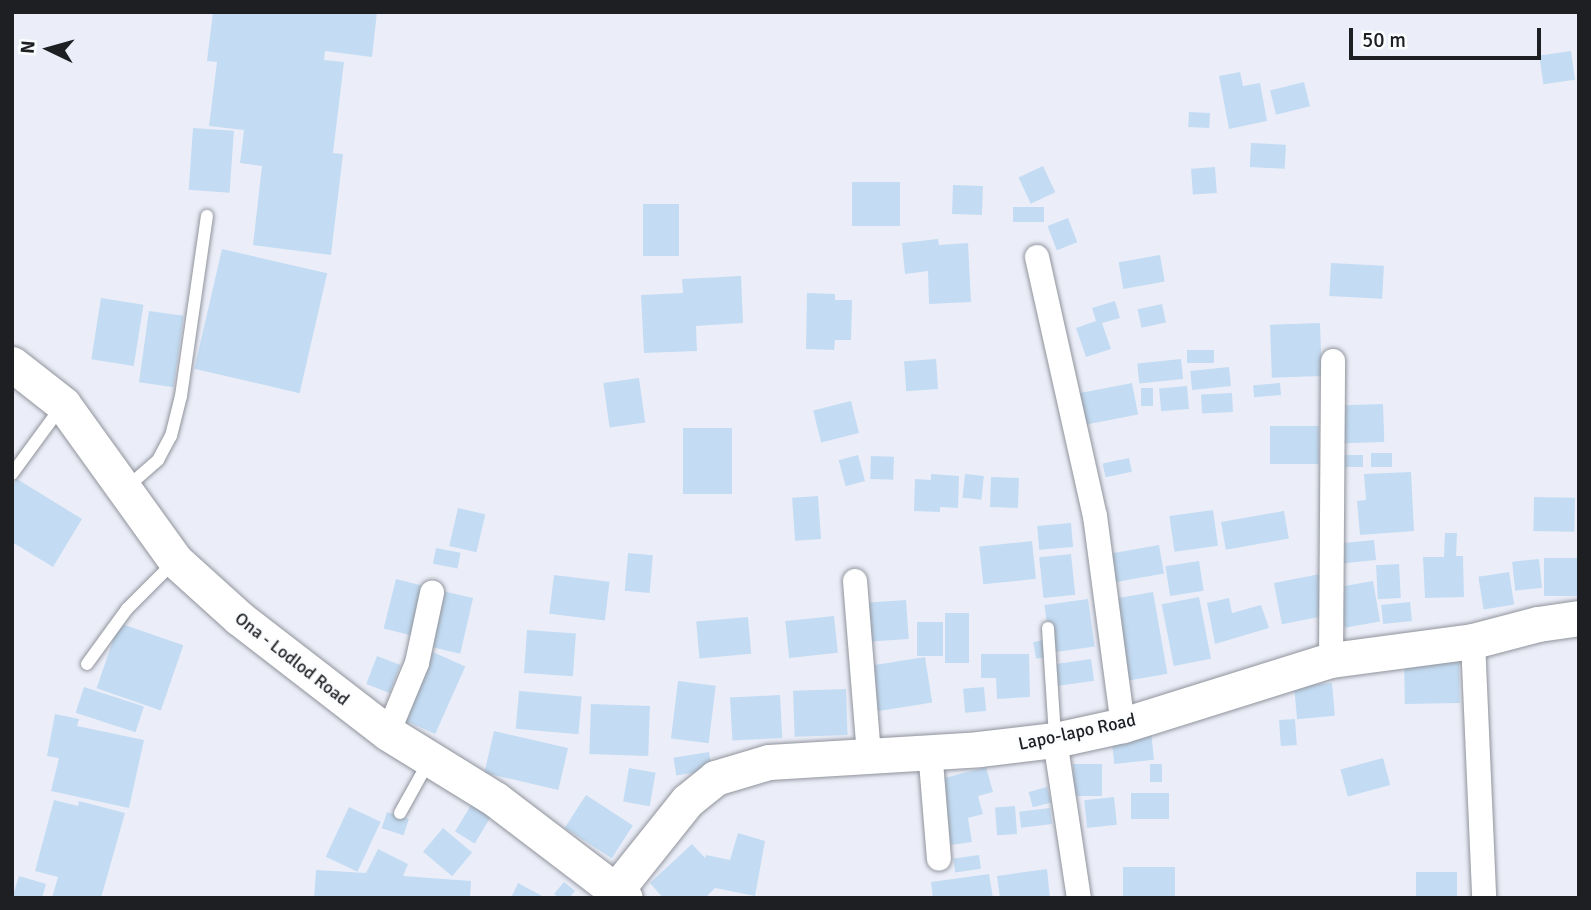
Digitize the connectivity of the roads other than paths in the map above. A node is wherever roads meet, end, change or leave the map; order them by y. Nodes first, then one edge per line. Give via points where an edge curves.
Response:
1 (207, 216) dead end
2 (1037, 257) dead end
3 (1333, 361) dead end
4 (12, 364) edge
5 (63, 404) junction
6 (12, 474) edge
7 (126, 488) junction
8 (176, 561) junction
9 (855, 581) dead end
10 (432, 593) dead end
11 (1579, 618) edge
12 (1048, 628) dead end
13 (1473, 642) junction
14 (1331, 660) junction
15 (87, 664) dead end
16 (1123, 725) junction
17 (388, 733) junction
18 (1055, 740) junction
19 (930, 750) junction
20 (869, 754) junction
21 (430, 760) junction
22 (400, 813) dead end
23 (939, 859) dead end
24 (621, 894) edge
25 (1079, 898) edge
26 (1484, 898) edge

1 - 7 lane via 172,436 158,460
2 - 16 street via 1095,516
3 - 14 street
4 - 5 street, Ona - Lodlod Road
5 - 6 lane
5 - 7 street, Ona - Lodlod Road
7 - 8 street, Ona - Lodlod Road
8 - 15 lane via 127,609
8 - 17 street, Ona - Lodlod Road via 239,618
9 - 20 street
10 - 17 street via 418,663
11 - 13 street, Lapo-lapo Road
12 - 18 lane
13 - 14 street, Lapo-lapo Road
13 - 26 street
14 - 16 street, Lapo-lapo Road
16 - 18 street, Lapo-lapo Road
17 - 21 street, Ona - Lodlod Road
18 - 19 street, Lapo-lapo Road
18 - 25 street
19 - 20 street, Lapo-lapo Road
19 - 23 street
20 - 24 street, Lapo-lapo Road via 769,762 715,778 687,801
21 - 22 lane
21 - 24 street, Ona - Lodlod Road via 495,799

